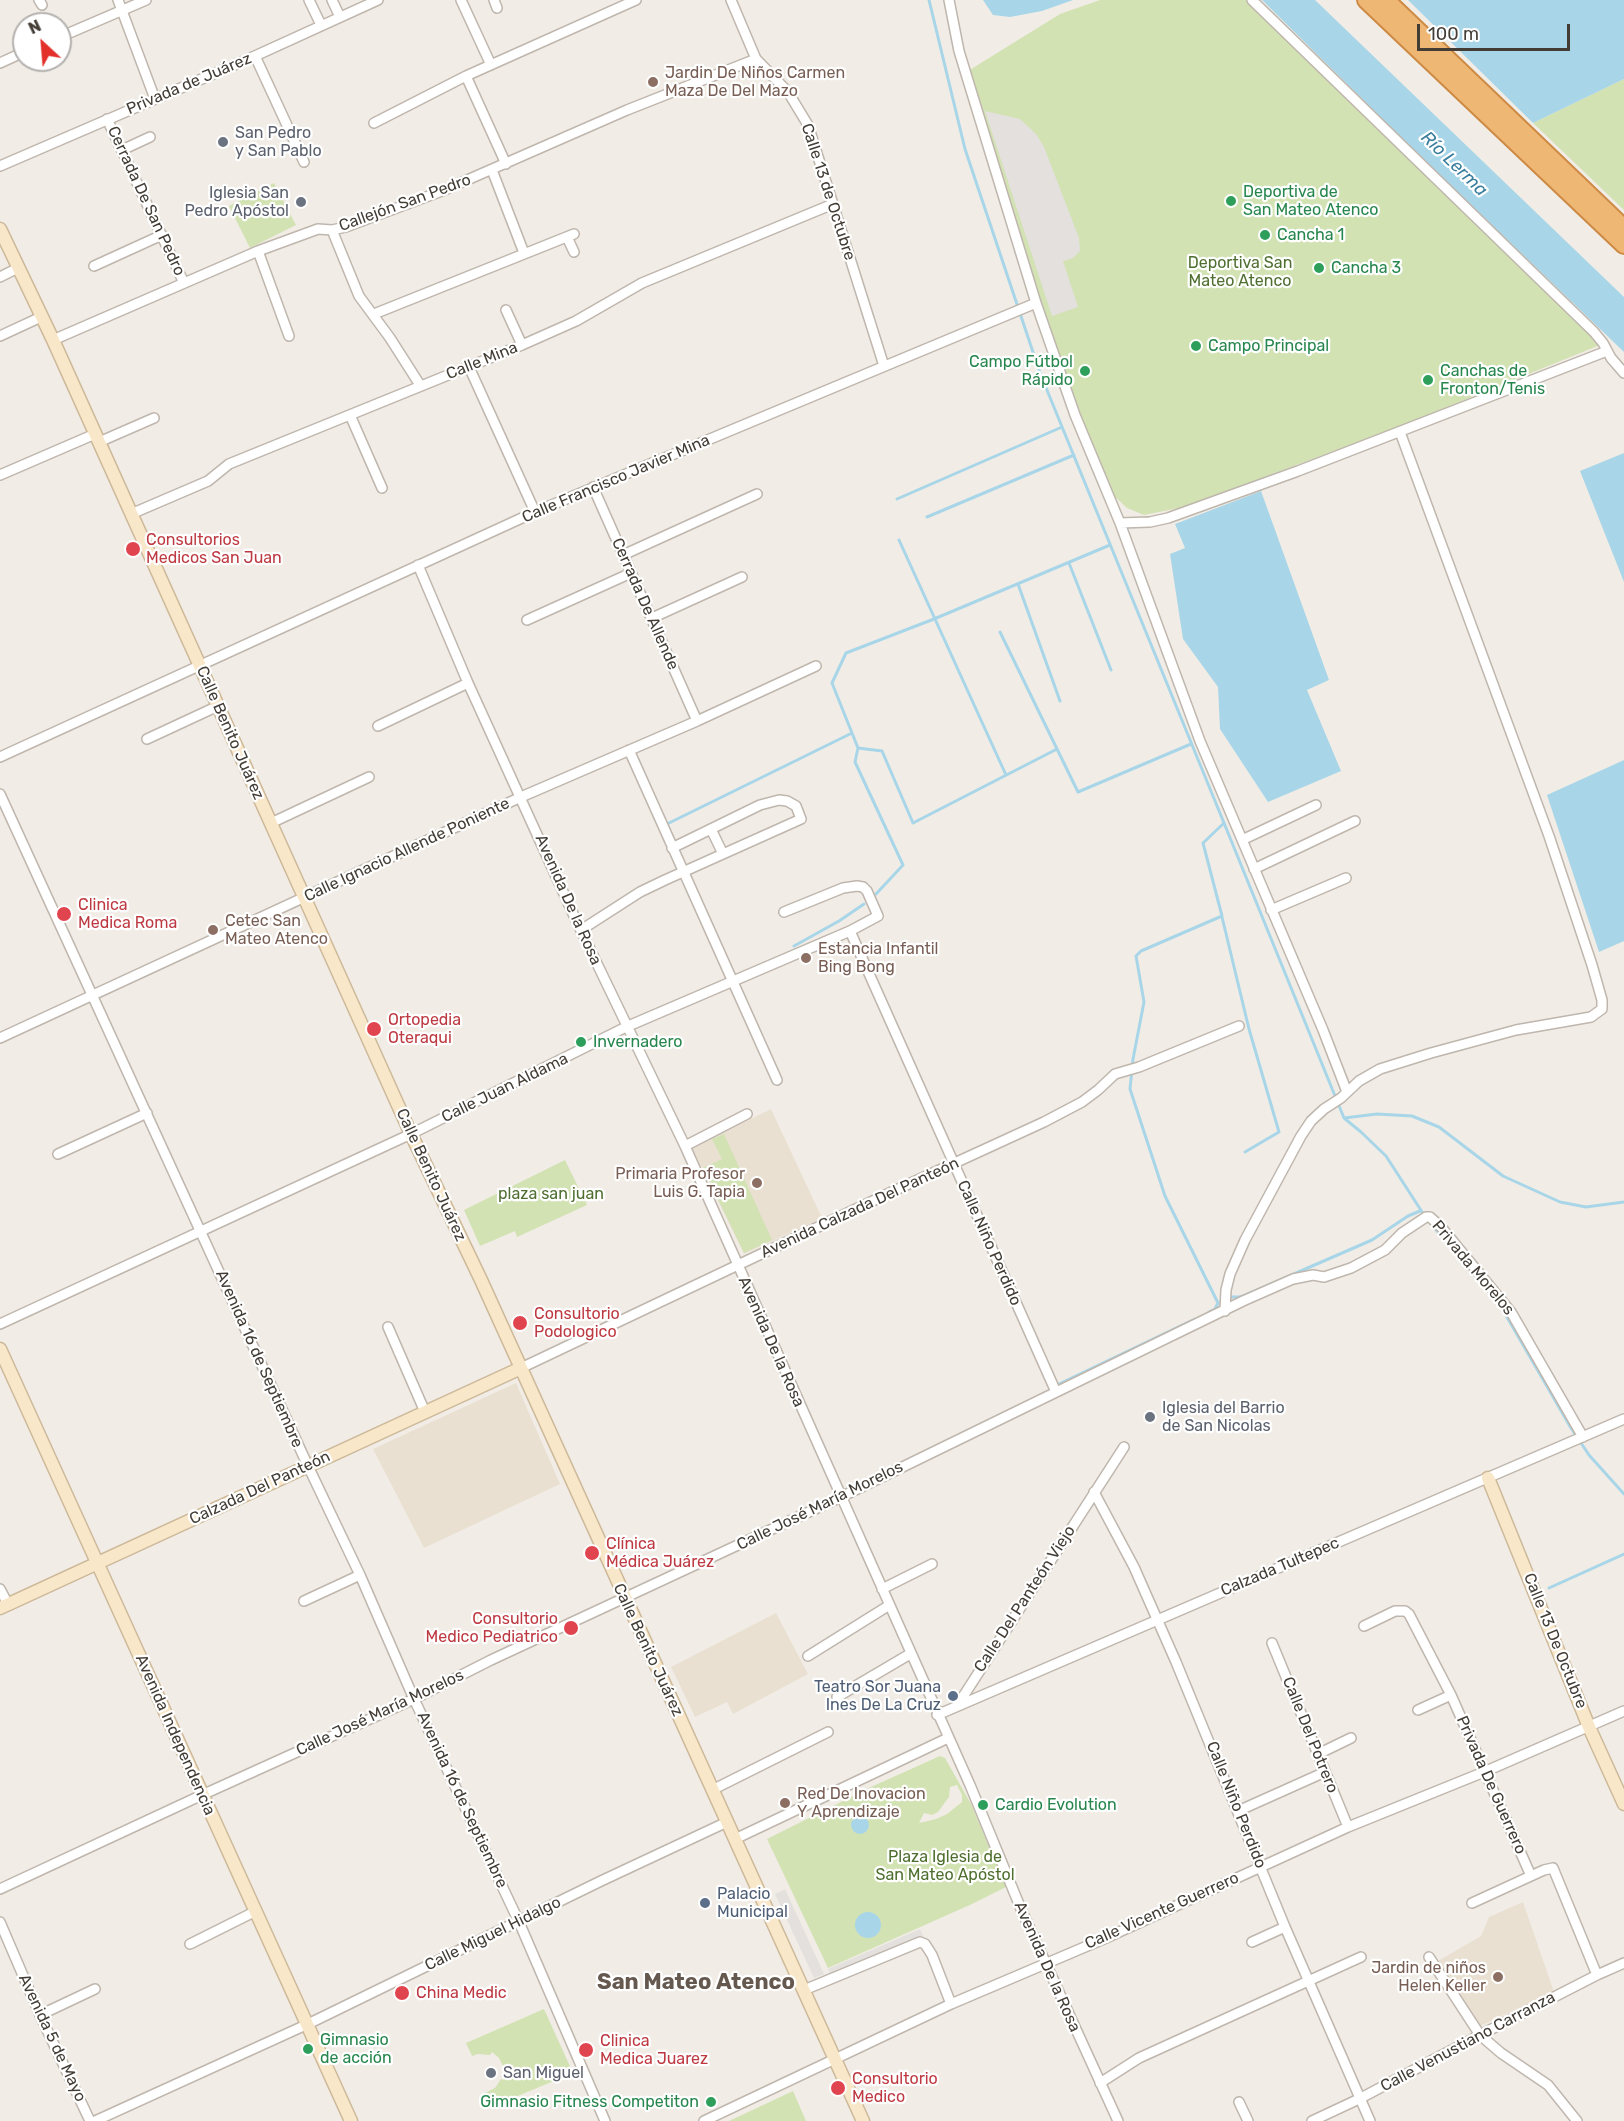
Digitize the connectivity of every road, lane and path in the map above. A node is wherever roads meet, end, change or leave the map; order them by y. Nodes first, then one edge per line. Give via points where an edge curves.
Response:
1 (118, 0) edge
2 (146, 0) edge
3 (309, 0) edge
4 (332, 0) edge
5 (378, 0) edge
6 (461, 0) edge
7 (636, 0) edge
8 (731, 0) edge
9 (949, 0) edge
10 (1252, 0) edge
11 (1366, 0) edge
12 (1386, 0) edge
13 (122, 10) junction
14 (340, 17) junction
15 (321, 25) junction
16 (72, 32) edge
17 (255, 56) junction
18 (756, 59) junction
19 (491, 65) junction
20 (466, 76) junction
21 (155, 99) junction
22 (107, 119) junction
23 (374, 123) dead end
24 (150, 137) dead end
25 (122, 150) junction
26 (304, 162) dead end
27 (506, 164) junction
28 (0, 166) edge
29 (492, 170) junction
30 (833, 204) junction
31 (1624, 228) edge
32 (0, 229) edge
33 (332, 230) junction
34 (162, 235) junction
35 (1624, 245) edge
36 (258, 250) junction
37 (574, 252) dead end
38 (524, 254) junction
39 (94, 266) dead end
40 (18, 268) junction
41 (0, 277) edge
42 (184, 283) junction
43 (1031, 305) junction
44 (506, 310) dead end
45 (374, 314) junction
46 (41, 317) junction
47 (0, 336) edge
48 (289, 336) dead end
49 (53, 340) junction
50 (522, 345) junction
51 (1607, 351) junction
52 (469, 366) junction
53 (884, 366) junction
54 (1624, 373) edge
55 (420, 386) junction
56 (350, 415) junction
57 (154, 418) dead end
58 (1400, 432) junction
59 (97, 438) junction
60 (0, 475) edge
61 (382, 488) dead end
62 (593, 488) junction
63 (757, 494) dead end
64 (535, 512) junction
65 (130, 514) junction
66 (1120, 523) junction
67 (623, 555) junction
68 (418, 565) junction
69 (631, 573) junction
70 (742, 577) dead end
71 (652, 618) junction
72 (526, 620) dead end
73 (200, 665) junction
74 (816, 666) dead end
75 (468, 683) junction
76 (218, 706) junction
77 (697, 721) junction
78 (378, 726) dead end
79 (147, 739) dead end
80 (629, 750) junction
81 (0, 757) edge
82 (369, 777) dead end
83 (0, 794) edge
84 (521, 797) junction
85 (1316, 806) dead end
86 (1355, 821) dead end
87 (271, 823) junction
88 (711, 829) junction
89 (1242, 840) junction
90 (672, 848) junction
91 (723, 854) junction
92 (1254, 869) junction
93 (682, 872) junction
94 (1346, 878) dead end
95 (304, 897) junction
96 (1271, 910) junction
97 (784, 912) dead end
98 (581, 930) junction
99 (850, 931) junction
100 (733, 981) junction
101 (93, 995) junction
102 (1239, 1026) dead end
103 (626, 1027) junction
104 (0, 1038) edge
105 (777, 1080) dead end
106 (1344, 1095) junction
107 (147, 1113) junction
108 (747, 1114) dead end
109 (411, 1134) junction
110 (685, 1146) junction
111 (58, 1154) dead end
112 (954, 1164) junction
113 (201, 1231) junction
114 (737, 1266) junction
115 (1313, 1275) joint
116 (1225, 1311) junction
117 (0, 1324) edge
118 (388, 1327) dead end
119 (0, 1349) edge
120 (521, 1368) junction
121 (1056, 1392) junction
122 (424, 1412) junction
123 (1624, 1419) edge
124 (1583, 1437) junction
125 (1124, 1447) dead end
126 (308, 1466) junction
127 (1488, 1478) junction
128 (1094, 1492) junction
129 (841, 1497) junction
130 (97, 1563) junction
131 (932, 1564) dead end
132 (360, 1575) junction
133 (0, 1589) edge
134 (882, 1589) junction
135 (624, 1599) junction
136 (304, 1601) dead end
137 (4, 1606) edge
138 (888, 1606) junction
139 (1157, 1620) junction
140 (1364, 1626) dead end
141 (1272, 1643) dead end
142 (910, 1654) junction
143 (808, 1656) dead end
144 (1450, 1695) junction
145 (837, 1697) dead end
146 (414, 1699) junction
147 (957, 1706) junction
148 (1418, 1710) dead end
149 (1624, 1712) edge
150 (937, 1715) junction
151 (1590, 1727) junction
152 (828, 1732) dead end
153 (948, 1738) junction
154 (1351, 1738) dead end
155 (1318, 1754) junction
156 (1325, 1772) junction
157 (1484, 1772) junction
158 (712, 1790) junction
159 (202, 1795) junction
160 (1624, 1804) edge
161 (1238, 1811) junction
162 (727, 1822) junction
163 (1348, 1827) junction
164 (735, 1839) junction
165 (1261, 1867) junction
166 (1531, 1876) junction
167 (0, 1890) edge
168 (1472, 1903) dead end
169 (256, 1911) junction
170 (0, 1922) edge
171 (519, 1922) junction
172 (1285, 1927) junction
173 (1252, 1942) dead end
174 (190, 1944) dead end
175 (1360, 1957) dead end
176 (1429, 1958) dead end
177 (1045, 1963) junction
178 (1624, 1963) edge
179 (1597, 1975) junction
180 (1308, 1982) junction
181 (95, 1989) dead end
182 (804, 1990) junction
183 (951, 2004) junction
184 (40, 2015) junction
185 (308, 2024) junction
186 (1480, 2035) junction
187 (835, 2060) junction
188 (1100, 2083) junction
189 (1359, 2099) junction
190 (1239, 2102) dead end
191 (90, 2121) edge
192 (95, 2121) edge
193 (351, 2121) edge
194 (604, 2121) edge
195 (704, 2121) edge
196 (863, 2121) edge
197 (1118, 2121) edge
198 (1248, 2121) edge
199 (1312, 2121) edge
200 (1370, 2121) edge
201 (1577, 2121) edge

1 - 13 street
2 - 13 street
3 - 15 street
4 - 14 street
5 - 14 street, Privada de Juárez
6 - 19 street
7 - 19 street
8 - 18 street, Calle 13 de Octubre
9 - 43 street via 959,51
10 - 51 street via 1594,332
11 - 35 highway
12 - 31 highway
13 - 16 street
13 - 21 street
14 - 15 street, Privada de Juárez
15 - 17 street, Privada de Juárez
17 - 21 street, Privada de Juárez
17 - 26 street
18 - 27 street, Callejón San Pedro
18 - 30 street, Calle 13 de Octubre via 800,109
19 - 20 street
20 - 23 street
20 - 27 street
21 - 22 street, Privada de Juárez
22 - 25 street, Cerrada De San Pedro
22 - 28 street, Privada de Juárez
24 - 25 street
25 - 34 street, Cerrada De San Pedro
27 - 29 street, Callejón San Pedro
29 - 33 street, Callejón San Pedro
29 - 38 street
30 - 50 street, Calle Mina via 636,285 576,321
30 - 53 street, Calle 13 de Octubre
32 - 40 main road, Calle Benito Juárez
33 - 36 street, Callejón San Pedro via 318,229
33 - 45 street via 360,296
34 - 39 street
34 - 42 street, Cerrada De San Pedro
36 - 42 street, Callejón San Pedro
36 - 48 street
37 - 38 street via 570,236
38 - 45 street
40 - 41 street
40 - 46 main road, Calle Benito Juárez
42 - 49 street, Callejón San Pedro
43 - 53 street, Calle Francisco Javier Mina
43 - 66 street
44 - 50 street
45 - 55 street
46 - 47 street
46 - 49 main road, Calle Benito Juárez
49 - 59 main road, Calle Benito Juárez
50 - 52 street, Calle Mina
51 - 54 street
51 - 58 street
52 - 55 street, Calle Mina
52 - 64 street
53 - 62 street, Calle Francisco Javier Mina
55 - 56 street, Calle Mina
56 - 61 street
56 - 65 street, Calle Mina via 229,464 208,481
57 - 59 street
58 - 66 street via 1168,518
58 - 106 street via 1549,836 1603,1006 1592,1017 1516,1030 1401,1062 1369,1075
59 - 60 street
59 - 65 main road, Calle Benito Juárez
62 - 64 street, Calle Francisco Javier Mina
62 - 67 street, Cerrada De Allende
63 - 67 street
64 - 68 street, Calle Francisco Javier Mina
65 - 73 main road, Calle Benito Juárez
66 - 89 street via 1200,741
67 - 69 street, Cerrada De Allende
68 - 73 street, Calle Francisco Javier Mina
68 - 75 street, Avenida De la Rosa
69 - 71 street, Cerrada De Allende
69 - 72 street
70 - 71 street
71 - 77 street, Cerrada De Allende
73 - 76 main road, Calle Benito Juárez
73 - 81 street, Calle Francisco Javier Mina
74 - 77 street, Calle Ignacio Allende Poniente
75 - 78 street
75 - 84 street, Avenida De la Rosa
76 - 79 street
76 - 87 main road, Calle Benito Juárez
77 - 80 street, Calle Ignacio Allende Poniente
80 - 84 street, Calle Ignacio Allende Poniente
80 - 90 street
82 - 87 street
83 - 101 street, Avenida 16 de Septiembre
84 - 95 street, Calle Ignacio Allende Poniente
84 - 98 street, Avenida De la Rosa
85 - 89 street
86 - 92 street
87 - 95 main road, Calle Benito Juárez
88 - 90 street
88 - 91 street
88 - 91 street via 760,805 779,800 796,806 801,819
89 - 92 street
90 - 93 street
91 - 93 street
92 - 96 street
93 - 98 street via 640,892
93 - 100 street
94 - 96 street
95 - 101 street, Calle Ignacio Allende Poniente
95 - 109 main road, Calle Benito Juárez
96 - 106 street via 1323,1030
97 - 99 street, Calle Juan Aldama via 843,888 863,887 878,916
98 - 103 street, Avenida De la Rosa
99 - 100 street, Calle Juan Aldama
99 - 112 street, Calle Niño Perdido
100 - 103 street, Calle Juan Aldama
100 - 105 street
101 - 104 street, Calle Ignacio Allende Poniente
101 - 107 street, Avenida 16 de Septiembre
102 - 112 street, Avenida Calzada Del Panteón via 1139,1067 1122,1070 1082,1102
103 - 109 street, Calle Juan Aldama
103 - 110 street, Avenida De la Rosa
106 - 116 street via 1311,1121 1301,1136 1230,1274
107 - 111 street
107 - 113 street, Avenida 16 de Septiembre
108 - 110 street
109 - 113 street, Calle Juan Aldama
109 - 120 main road, Calle Benito Juárez
110 - 114 street, Avenida De la Rosa
112 - 114 street, Avenida Calzada Del Panteón
112 - 121 street, Calle Niño Perdido
113 - 117 street, Calle Juan Aldama
113 - 126 street, Avenida 16 de Septiembre
114 - 120 street, Avenida Calzada Del Panteón
114 - 129 street, Avenida De la Rosa
115 - 116 street, Calle José María Morelos via 1285,1282
115 - 124 street, Privada Morelos via 1324,1277 1351,1268 1385,1250 1411,1226 1430,1217 1511,1312
116 - 121 street, Calle José María Morelos
118 - 122 street
119 - 130 main road, Avenida Independencia
120 - 122 main road, Calzada Del Panteón
120 - 135 main road, Calle Benito Juárez
121 - 129 street, Calle José María Morelos
122 - 126 main road, Calzada Del Panteón
123 - 124 street, Calzada Tultepec
124 - 127 street, Calzada Tultepec
125 - 128 street, Calle Del Panteón Viejo
126 - 130 main road, Calzada Del Panteón
126 - 132 street, Avenida 16 de Septiembre
127 - 139 street, Calzada Tultepec
127 - 151 main road, Calle 13 De Octubre
128 - 139 street, Calle Niño Perdido
128 - 147 street, Calle Del Panteón Viejo
129 - 134 street, Avenida De la Rosa
129 - 135 street, Calle José María Morelos
130 - 137 main road, Calzada Del Panteón
130 - 159 main road, Avenida Independencia
131 - 134 street
132 - 136 street
132 - 146 street, Avenida 16 de Septiembre
133 - 137 street
134 - 138 street, Avenida De la Rosa
135 - 146 street, Calle José María Morelos
135 - 158 main road, Calle Benito Juárez
138 - 142 street, Avenida De la Rosa
138 - 143 street
139 - 147 street, Calzada Tultepec
139 - 161 street, Calle Niño Perdido
140 - 144 street, Privada De Guerrero via 1395,1611 1409,1614
141 - 155 street, Calle Del Potrero
142 - 145 street
142 - 150 street, Avenida De la Rosa
144 - 148 street, Privada De Guerrero
144 - 157 street, Privada De Guerrero
146 - 159 street, Calle José María Morelos
146 - 171 street, Avenida 16 de Septiembre
147 - 150 street, Calzada Tultepec
149 - 151 street, Calle Vicente Guerrero
150 - 153 street, Avenida De la Rosa
151 - 157 street, Calle Vicente Guerrero
151 - 160 main road, Calle 13 De Octubre
152 - 158 street
153 - 164 street
153 - 177 street, Avenida De la Rosa
154 - 155 street
155 - 156 street, Calle Del Potrero
156 - 161 street
156 - 163 street, Calle Del Potrero
157 - 163 street, Calle Vicente Guerrero
157 - 166 street, Privada De Guerrero
158 - 162 main road, Calle Benito Juárez
159 - 167 street, Calle José María Morelos
159 - 169 main road, Avenida Independencia
161 - 165 street, Calle Niño Perdido
162 - 164 main road, Calle Benito Juárez
162 - 171 street, Calle Miguel Hidalgo
163 - 165 street, Calle Vicente Guerrero
164 - 182 main road, Calle Benito Juárez
165 - 172 street, Calle Niño Perdido
165 - 177 street, Calle Vicente Guerrero
166 - 168 street
166 - 179 street via 1553,1868
169 - 174 street
169 - 185 main road, Avenida Independencia
170 - 184 street, Avenida 5 de Mayo
171 - 185 street, Calle Miguel Hidalgo
171 - 194 street, Avenida 16 de Septiembre
172 - 173 street
172 - 180 street, Calle Niño Perdido
175 - 180 street
176 - 186 street
177 - 183 street, Calle Vicente Guerrero
177 - 188 street, Avenida De la Rosa
178 - 179 street, Calle Venustiano Carranza
179 - 186 street, Calle Venustiano Carranza
180 - 188 street via 1139,2058
180 - 189 street, Calle Niño Perdido
181 - 184 street
182 - 183 street via 920,1942 932,1955
182 - 187 main road, Calle Benito Juárez
183 - 187 street, Calle Vicente Guerrero
184 - 191 street, Avenida 5 de Mayo
185 - 192 street, Calle Miguel Hidalgo
185 - 193 main road, Avenida Independencia
186 - 189 street, Calle Venustiano Carranza
186 - 201 street via 1548,2085
187 - 195 street, Calle Vicente Guerrero
187 - 196 main road, Calle Benito Juárez
188 - 197 street, Avenida De la Rosa
189 - 199 street, Calle Venustiano Carranza
189 - 200 street, Calle Niño Perdido
190 - 198 street

